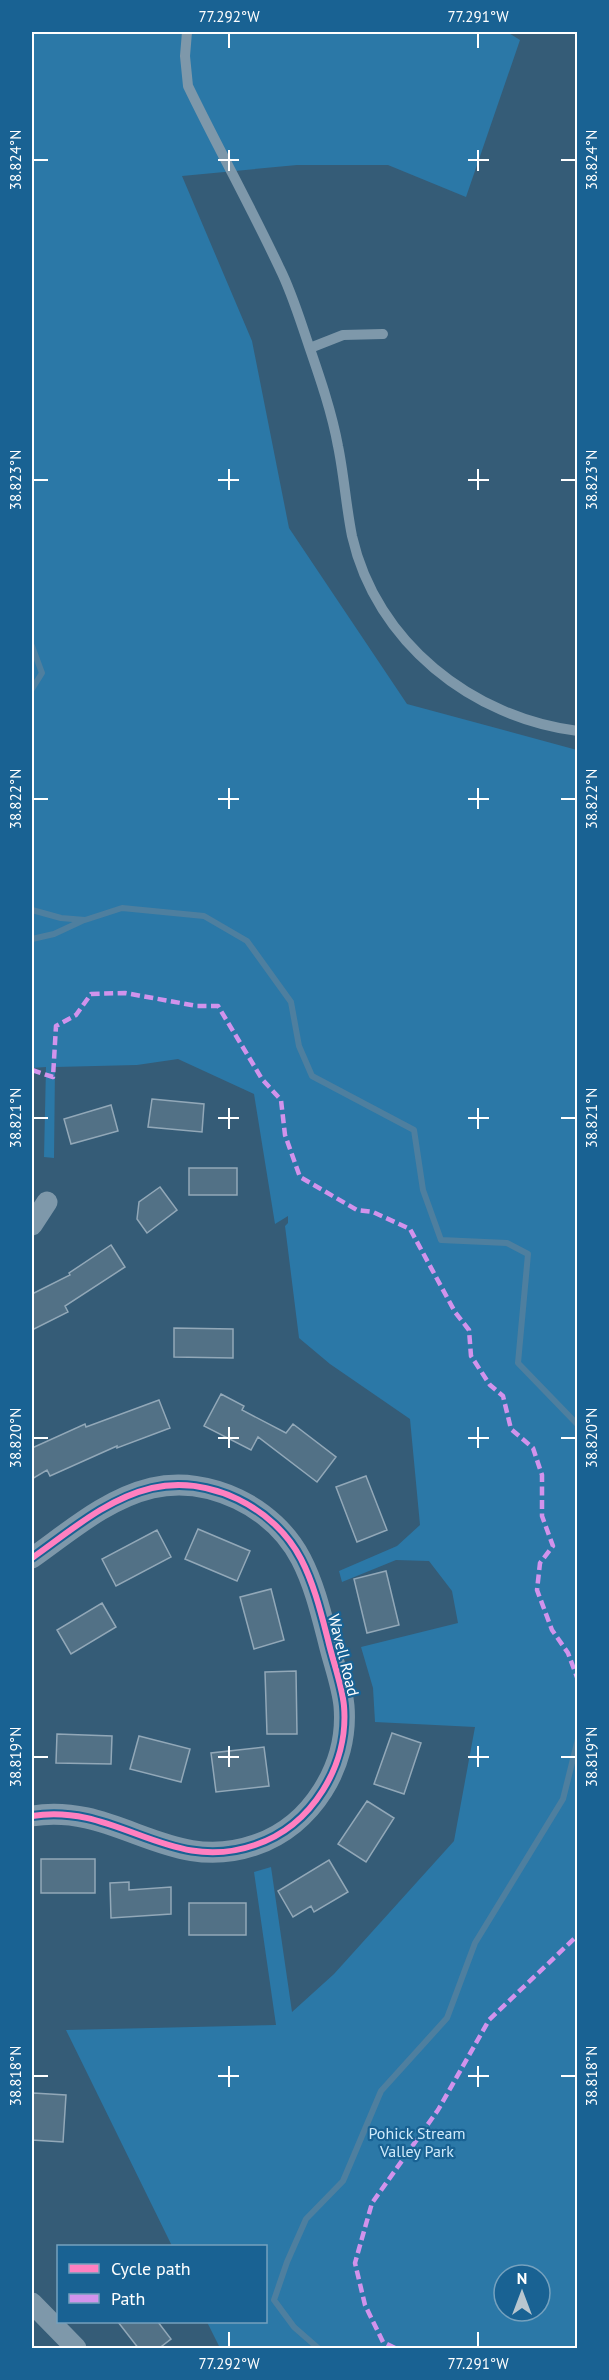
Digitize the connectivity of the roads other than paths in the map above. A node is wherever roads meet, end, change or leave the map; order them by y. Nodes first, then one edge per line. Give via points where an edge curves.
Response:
1 (187, 32) edge
2 (383, 334) dead end
3 (310, 348) junction
4 (578, 731) edge
5 (47, 1202) dead end
6 (32, 1225) edge
7 (32, 1558) edge
8 (32, 1816) edge
9 (32, 2303) edge
10 (76, 2349) edge

1 - 3 lane via 188,86 281,271
2 - 3 lane via 343,335
3 - 4 lane via 338,444 353,537 380,608 413,648 452,684 500,711 550,728
5 - 6 street
7 - 8 street, Wavell Road via 107,1505 130,1494 184,1486 212,1490 241,1501 280,1530 301,1558 344,1704 336,1765 323,1790 288,1827 255,1845 232,1851 184,1851 111,1823 80,1816
9 - 10 street

